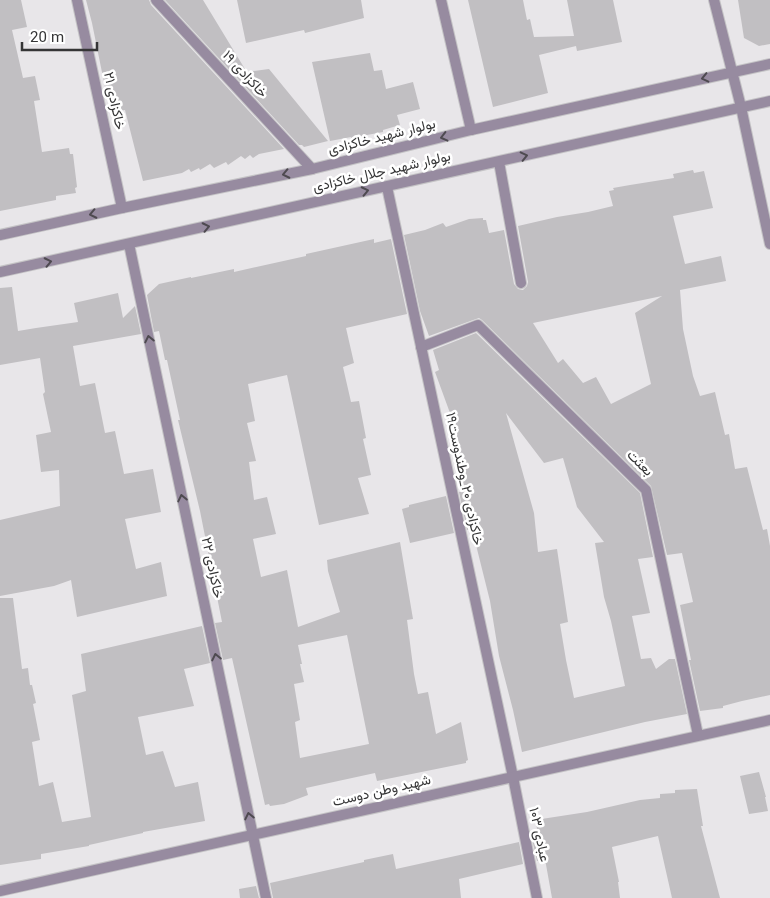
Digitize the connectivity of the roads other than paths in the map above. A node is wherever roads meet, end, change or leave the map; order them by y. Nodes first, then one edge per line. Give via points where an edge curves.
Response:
1 (77, 0) edge
2 (156, 0) edge
3 (441, 0) edge
4 (714, 0) edge
5 (770, 64) edge
6 (732, 72) junction
7 (770, 101) edge
8 (741, 107) junction
9 (471, 130) junction
10 (499, 162) junction
11 (312, 169) junction
12 (387, 186) junction
13 (122, 208) junction
14 (0, 235) edge
15 (129, 244) junction
16 (770, 244) edge
17 (0, 272) edge
18 (521, 283) dead end
19 (421, 347) junction
20 (770, 720) edge
21 (698, 736) junction
22 (512, 777) junction
23 (253, 834) junction
24 (0, 891) edge
25 (266, 898) edge
26 (537, 898) edge

1 - 13 street, خاکزادی ۲۱
2 - 11 street, خاکزادی ۱۹
3 - 9 street
4 - 6 street
5 - 6 street, بولوار شهید خاکزادی
6 - 8 street
6 -> 9 street, بولوار شهید خاکزادی
7 - 8 street, بولوار شهید جلال خاکزادی
10 -> 8 street, بولوار شهید جلال خاکزادی
8 - 16 street
9 -> 11 street, بولوار شهید خاکزادی
10 - 12 street, بولوار شهید جلال خاکزادی
10 - 18 street
11 -> 13 street, بولوار شهید خاکزادی
15 -> 12 street, بولوار شهید جلال خاکزادی
12 - 19 street, خاکزادی ۲۰_وطندوست۱۹
13 -> 14 street, بولوار شهید خاکزادی
17 -> 15 street, بولوار شهید جلال خاکزادی
23 -> 15 street, خاکزادی ۲۲
19 - 21 street, بعثت via 478,325 646,490
19 - 22 street, خاکزادی ۲۰_وطندوست۱۹
20 - 21 street, شهید وطن دوست
21 - 22 street, شهید وطن دوست
22 - 23 street, شهید وطن دوست
22 - 26 street, عبادی ۱۰۳
23 - 24 street, شهید وطن دوست
23 - 25 street, خاکزادی ۲۲

